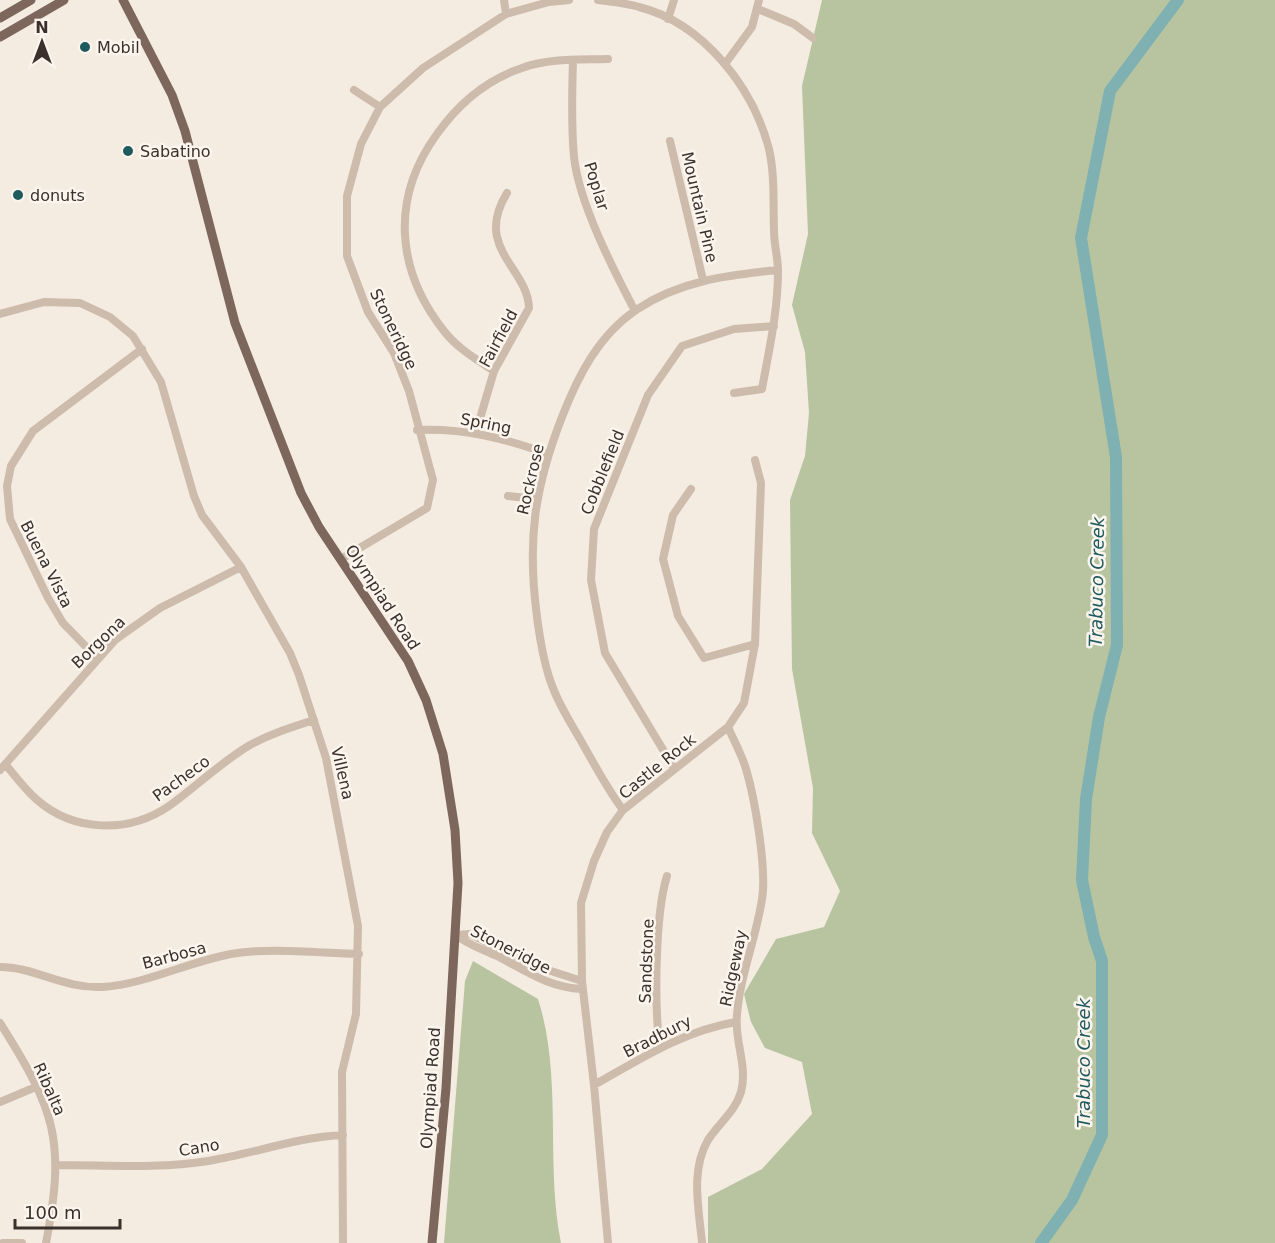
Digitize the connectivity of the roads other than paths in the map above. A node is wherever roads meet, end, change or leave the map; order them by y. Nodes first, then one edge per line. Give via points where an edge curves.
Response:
1 (31, 0) edge
2 (64, 0) edge
3 (123, 0) edge
4 (504, 0) edge
5 (569, 0) edge
6 (598, 0) edge
7 (674, 0) edge
8 (759, 0) edge
9 (758, 9) junction
10 (506, 14) junction
11 (0, 18) edge
12 (668, 20) junction
13 (0, 37) edge
14 (813, 38) dead end
15 (608, 59) dead end
16 (573, 60) junction
17 (726, 64) junction
18 (354, 90) dead end
19 (380, 107) junction
20 (670, 141) dead end
21 (507, 193) dead end
22 (778, 270) junction
23 (703, 280) junction
24 (635, 311) junction
25 (0, 314) edge
26 (774, 326) junction
27 (142, 349) junction
28 (494, 371) junction
29 (734, 393) dead end
30 (417, 430) junction
31 (476, 432) junction
32 (548, 454) junction
33 (755, 460) dead end
34 (691, 489) dead end
35 (508, 496) dead end
36 (536, 499) junction
37 (341, 559) junction
38 (241, 567) junction
39 (754, 644) junction
40 (97, 658) junction
41 (314, 720) junction
42 (728, 727) junction
43 (3, 767) edge
44 (674, 768) junction
45 (623, 810) junction
46 (668, 876) dead end
47 (456, 934) junction
48 (486, 946) junction
49 (359, 954) junction
50 (0, 967) edge
51 (560, 974) junction
52 (558, 985) junction
53 (582, 985) junction
54 (736, 1022) junction
55 (0, 1023) edge
56 (660, 1048) junction
57 (594, 1085) junction
58 (38, 1086) junction
59 (0, 1102) edge
60 (343, 1134) junction
61 (56, 1165) junction
62 (3, 1243) edge
63 (22, 1243) edge
64 (46, 1243) edge
65 (343, 1243) edge
66 (432, 1243) edge
67 (608, 1243) edge
68 (702, 1243) edge

1 - 11 main road
2 - 13 main road
3 - 37 main road, Olympiad Road via 175,104 235,323 288,461 319,527
4 - 10 street
5 - 10 street, Stoneridge
6 - 12 street via 640,7
7 - 12 street
8 - 9 street
9 - 14 street via 794,24
9 - 17 street via 752,27
10 - 19 street, Stoneridge via 423,68
12 - 17 street via 697,38
15 - 16 street
16 - 24 street, Poplar via 577,174 601,239
16 - 28 street via 522,67 470,95 430,143 410,180 403,227 407,252 425,301 445,332
17 - 22 street via 751,103 769,150
18 - 19 street
19 - 30 street, Stoneridge via 361,144 347,196 347,256 368,312 394,353
20 - 23 street, Mountain Pine
21 - 28 street, Fairfield via 499,206 498,240 505,260 529,297 529,308
22 - 23 street, Rockrose
22 - 26 street
23 - 24 street, Rockrose via 668,292
24 - 32 street, Rockrose via 587,362
25 - 27 street, Villena via 44,302 80,303 122,325
26 - 29 street via 762,389
26 - 44 street, Cobblefield via 734,329 682,346 648,395 594,530 591,580 605,653
27 - 38 street, Villena via 167,397 197,505
27 - 40 street, Buena Vista via 33,431 11,466 7,486 10,519 48,598 63,623
28 - 31 street, Fairfield
30 - 31 street, Spring
30 - 37 street, Stoneridge via 433,480 427,508
31 - 32 street, Spring
32 - 36 street, Rockrose
33 - 39 street, Castle Rock via 761,483
34 - 39 street via 673,515 663,559 678,616 704,658
35 - 36 street
36 - 45 street, Rockrose via 531,552 546,666 565,713
37 - 47 main road, Olympiad Road via 408,661 426,700 443,754 458,856
38 - 40 street, Borgona via 136,622
38 - 41 street, Villena via 290,653
39 - 42 street, Castle Rock via 744,703
40 - 43 street, Borgona
41 - 43 street, Pacheco via 249,746 169,806 126,824 87,824 60,816
41 - 49 street, Villena via 344,840 357,909
42 - 44 street, Castle Rock
42 - 54 street, Ridgeway via 746,769 765,877 738,996
44 - 45 street, Castle Rock
45 - 53 street, Castle Rock via 607,832 581,903
46 - 56 street, Sandstone via 662,894 657,1019
47 - 48 street, Stoneridge via 470,934
47 - 66 main road, Olympiad Road
48 - 51 street, Stoneridge
48 - 52 street, Stoneridge via 544,982
49 - 50 street, Barbosa via 240,953 120,984 93,987 64,984
49 - 60 street, Villena via 356,1014 342,1072
51 - 52 street
51 - 53 street, Stoneridge
52 - 53 street, Stoneridge
53 - 57 street, Castle Rock
54 - 56 street, Bradbury via 705,1027
54 - 68 street, Ridgeway via 744,1067 741,1091 734,1110 708,1140 698,1162
55 - 58 street, Ribalta
56 - 57 street, Bradbury
57 - 67 street, Castle Rock
58 - 59 street
58 - 61 street, Ribalta via 52,1126
60 - 61 street, Cano via 314,1136 209,1161 162,1166
60 - 65 street, Villena
61 - 64 street, Ribalta
62 - 63 street

